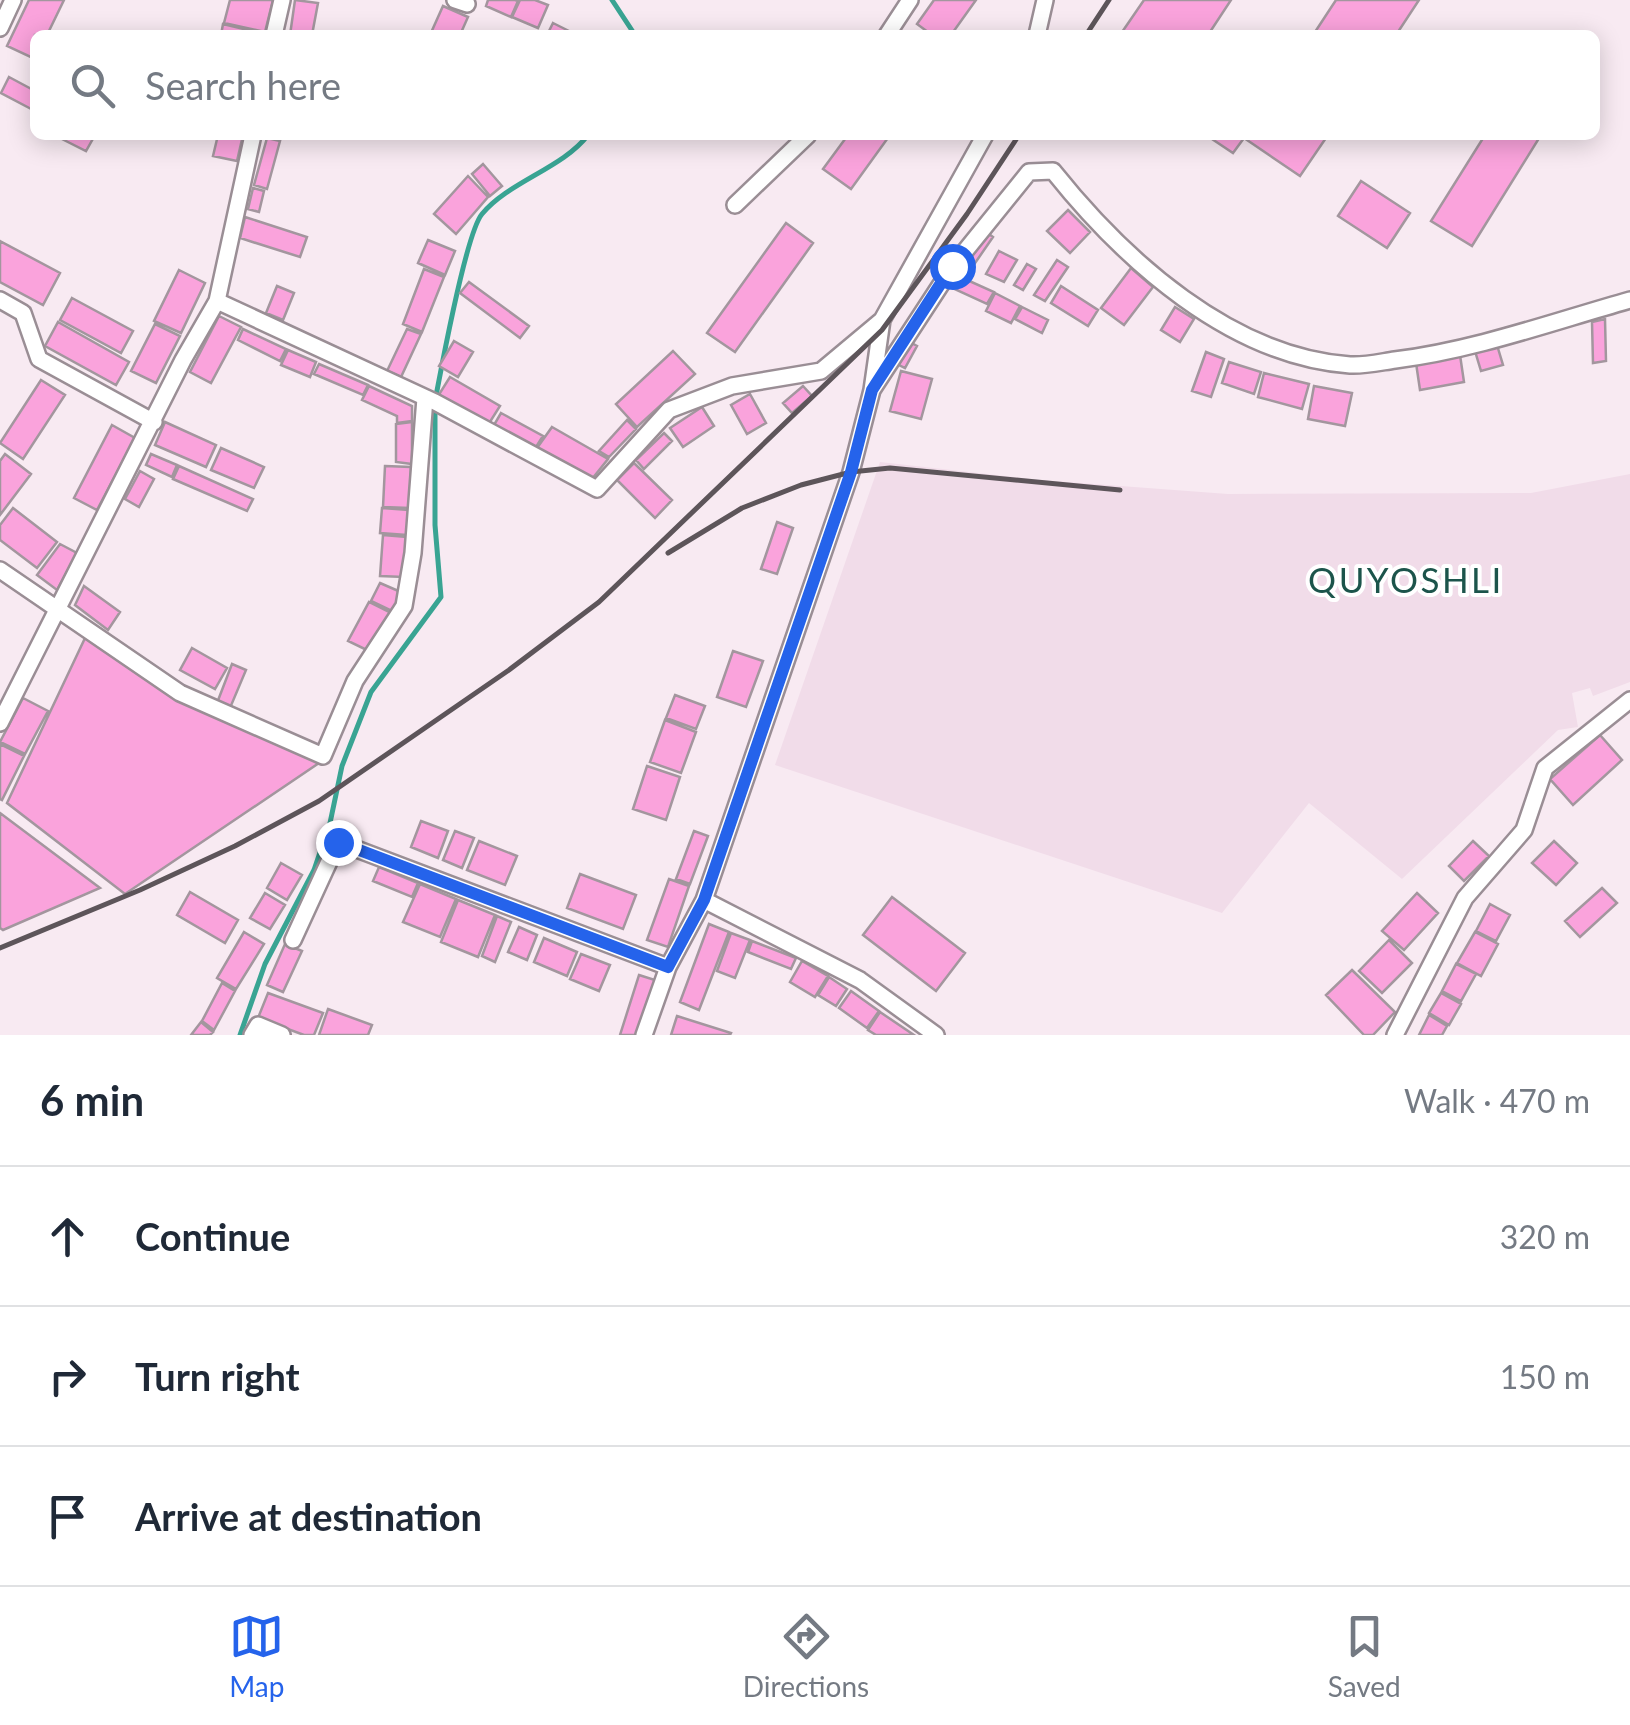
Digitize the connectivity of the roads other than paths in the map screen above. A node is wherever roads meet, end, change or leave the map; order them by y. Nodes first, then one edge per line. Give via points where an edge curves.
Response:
1 (13, 0) edge
2 (282, 0) edge
3 (910, 0) edge
4 (1046, 0) edge
5 (0, 28) edge
6 (275, 30) edge
7 (889, 30) edge
8 (1038, 30) edge
9 (252, 140) edge
10 (803, 140) edge
11 (981, 140) edge
12 (735, 205) dead end
13 (0, 300) edge
14 (1630, 300) edge
15 (217, 301) junction
16 (882, 320) junction
17 (872, 390) junction
18 (425, 398) junction
19 (154, 422) junction
20 (0, 570) edge
21 (57, 610) junction
22 (1630, 700) edge
23 (0, 723) edge
24 (704, 900) junction
25 (293, 940) dead end
26 (668, 967) junction
27 (252, 1035) edge
28 (282, 1035) edge
29 (644, 1035) edge
30 (936, 1035) edge
31 (1394, 1035) edge

1 - 5 street
2 - 6 street
3 - 7 street
4 - 8 street
9 - 15 street
10 - 12 street
11 - 16 street
13 - 19 street via 23,313 38,359
14 - 17 street via 1447,354 1351,365 1271,349 1176,294 1093,222 1053,171 1029,172 952,266
15 - 18 street
15 - 19 street
16 - 17 street
16 - 18 street via 820,371 732,386 669,410 598,489
17 - 24 street via 851,472
18 - 21 street via 404,606 355,680 323,756 180,693
19 - 21 street
20 - 21 street
21 - 23 street
22 - 31 street via 1546,768 1524,830 1465,898
24 - 26 street
24 - 30 street via 860,980
25 - 26 street via 338,842
26 - 29 street
27 - 28 street via 258,1025

